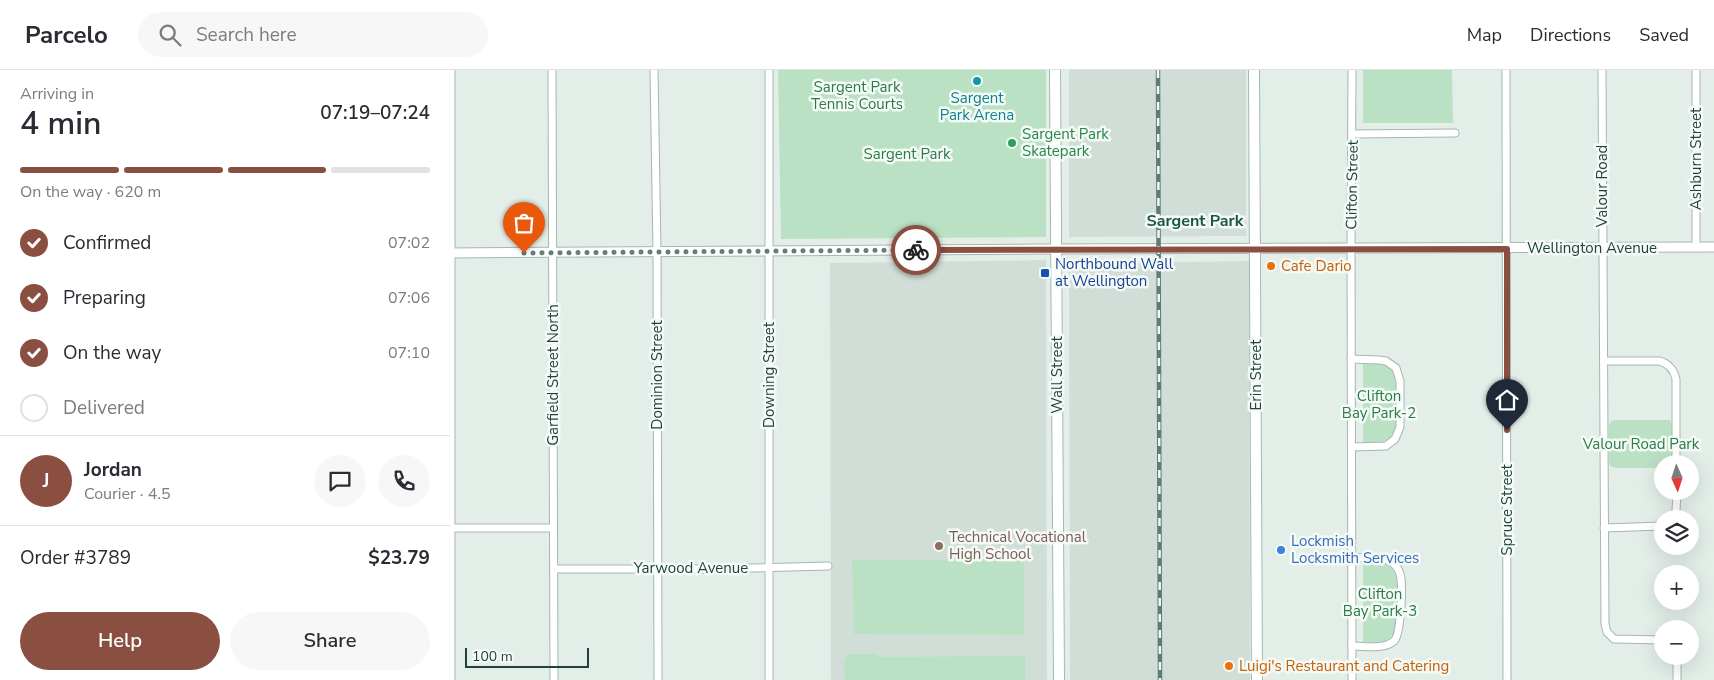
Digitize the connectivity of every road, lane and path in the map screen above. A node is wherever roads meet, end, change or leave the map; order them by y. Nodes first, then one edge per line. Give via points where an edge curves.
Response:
1 (451, 70) edge
2 (552, 70) edge
3 (654, 70) edge
4 (769, 70) edge
5 (1055, 70) edge
6 (1254, 70) edge
7 (1352, 70) edge
8 (1506, 70) edge
9 (1602, 70) edge
10 (1696, 70) edge
11 (1455, 133) dead end
12 (1352, 134) junction
13 (1604, 248) junction
14 (1696, 248) junction
15 (1714, 248) edge
16 (1057, 249) junction
17 (1255, 249) junction
18 (1351, 249) junction
19 (1507, 249) junction
20 (657, 252) junction
21 (769, 252) junction
22 (451, 253) edge
23 (552, 253) junction
24 (1351, 359) junction
25 (1604, 361) junction
26 (1352, 447) junction
27 (1676, 455) edge
28 (1654, 526) edge
29 (450, 528) edge
30 (553, 528) junction
31 (1604, 528) junction
32 (1352, 558) junction
33 (828, 566) dead end
34 (769, 568) junction
35 (658, 569) junction
36 (554, 570) junction
37 (1654, 640) edge
38 (1352, 646) junction
39 (1677, 665) edge
40 (451, 680) edge
41 (554, 680) edge
42 (658, 680) edge
43 (769, 680) edge
44 (1059, 680) edge
45 (1257, 680) edge
46 (1352, 680) edge
47 (1507, 680) edge
48 (1677, 680) edge

1 - 22 street
2 - 23 street, Garfield Street North
3 - 20 street, Dominion Street
4 - 21 street, Downing Street
5 - 16 main road, Wall Street
6 - 17 main road, Erin Street
7 - 12 street, Clifton Street
8 - 19 street, Spruce Street
9 - 13 street, Valour Road
10 - 14 street, Ashburn Street
11 - 12 street
12 - 18 street, Clifton Street
13 - 14 street, Wellington Avenue
13 - 19 street, Wellington Avenue
13 - 25 street, Valour Road
14 - 15 street, Wellington Avenue
16 - 17 street, Wellington Avenue
16 - 21 street, Wellington Avenue
16 - 44 main road, Wall Street
17 - 18 street, Wellington Avenue
17 - 45 main road, Erin Street
18 - 19 street, Wellington Avenue
18 - 24 street, Clifton Street
19 - 47 street, Spruce Street
20 - 21 street, Wellington Avenue
20 - 23 street, Wellington Avenue
20 - 35 street, Dominion Street
21 - 34 street, Downing Street
22 - 23 street, Wellington Avenue
22 - 29 street
23 - 30 street, Garfield Street North
24 - 26 street, Clifton Street
24 - 26 street via 1386,361 1396,368 1400,381 1400,427 1395,440 1382,447
25 - 27 street via 1658,361 1673,370 1676,379
25 - 31 street, Valour Road
26 - 32 street, Clifton Street
28 - 31 street
29 - 30 street
29 - 40 street
30 - 36 street, Garfield Street North
31 - 37 street, Valour Road via 1604,621 1607,632 1618,640
32 - 38 street, Clifton Street
32 - 38 street via 1389,561 1401,579 1400,626 1396,639 1382,646
33 - 34 street, Yarwood Avenue
34 - 35 street, Yarwood Avenue
34 - 43 street, Downing Street
35 - 36 street, Yarwood Avenue
35 - 42 street, Dominion Street
36 - 41 street, Garfield Street North
38 - 46 street, Clifton Street
39 - 48 street

